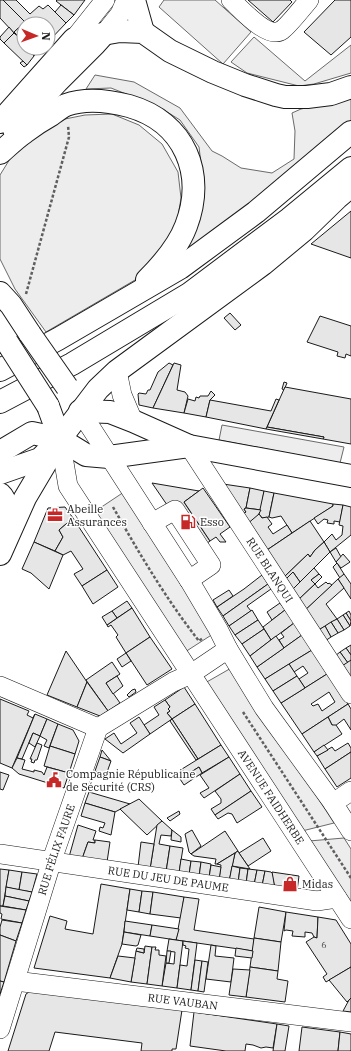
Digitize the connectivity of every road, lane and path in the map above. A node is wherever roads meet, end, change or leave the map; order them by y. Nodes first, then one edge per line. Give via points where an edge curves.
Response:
1 (105, 0) edge
2 (126, 0) edge
3 (134, 0) edge
4 (231, 0) edge
5 (309, 0) edge
6 (143, 32) junction
7 (104, 34) junction
8 (74, 39) junction
9 (351, 87) edge
10 (66, 105) junction
11 (0, 122) edge
12 (351, 132) edge
13 (0, 150) edge
14 (0, 153) edge
15 (351, 168) edge
16 (351, 186) edge
17 (0, 282) edge
18 (130, 298) junction
19 (15, 312) edge
20 (3, 337) edge
21 (0, 370) edge
22 (117, 370) junction
23 (0, 402) edge
24 (80, 411) junction
25 (133, 421) junction
26 (60, 439) junction
27 (189, 446) junction
28 (0, 452) edge
29 (109, 457) junction
30 (0, 473) edge
31 (351, 476) edge
32 (0, 494) edge
33 (113, 507) dead end
34 (152, 523) junction
35 (3, 547) edge
36 (189, 580) junction
37 (218, 629) junction
38 (228, 649) junction
39 (191, 674) junction
40 (0, 686) edge
41 (351, 694) edge
42 (264, 708) junction
43 (242, 712) junction
44 (218, 716) junction
45 (98, 728) junction
46 (351, 791) edge
47 (333, 803) junction
48 (348, 826) edge
49 (320, 830) junction
50 (300, 841) junction
51 (0, 854) edge
52 (51, 862) junction
53 (351, 878) edge
54 (337, 898) junction
55 (351, 919) edge
56 (15, 981) junction
57 (351, 1022) edge
58 (0, 1029) edge

1 - 8 street
2 - 7 street via 120,14
3 - 6 main road
4 - 5 street via 264,30 273,32 281,31
6 - 7 main road via 120,31
6 - 9 main road via 170,51 213,72 276,95 286,97 331,94
7 - 8 main road
7 - 13 main road via 11,132
8 - 11 main road
10 - 14 main road via 25,132
10 - 18 main road via 84,101 118,103 136,108 169,128 190,158 194,192 186,226 161,266
10 - 19 path via 69,137
12 - 18 main road via 256,212 180,268
15 - 23 main road via 289,219 189,294 72,364
16 - 22 main road via 264,264
17 - 19 main road
18 - 21 main road
19 - 24 main road, bridge via 67,387
20 - 26 main road, bridge via 48,406
22 - 24 main road
22 - 25 street via 122,395
24 - 25 main road via 110,412
24 - 26 main road
24 - 29 street
25 - 27 main road
26 - 28 main road via 32,433
26 - 29 main road via 86,455
26 - 30 main road via 40,459
26 - 35 main road via 25,498
26 - 39 street, AVENUE FAIDHERBE via 68,486
27 - 29 main road
27 - 31 main road
27 - 41 street, RUE BLANQUI
29 - 34 street
32 - 35 main road via 6,506
33 - 37 path via 145,564 199,641
34 - 36 street
34 - 36 street via 175,510 211,564
36 - 37 street
37 - 38 street
38 - 39 street
38 - 42 street
39 - 44 street, AVENUE FAIDHERBE
39 - 45 street via 173,682
40 - 45 street
42 - 43 path
42 - 47 street
43 - 44 path
43 - 49 path
44 - 50 street, AVENUE FAIDHERBE
45 - 52 street, RUE FÉLIX FAURE
46 - 47 street
47 - 48 street
48 - 49 path
49 - 50 path
49 - 53 path
50 - 54 street, AVENUE FAIDHERBE
51 - 52 street, RUE DU JEU DE PAUME
52 - 54 street, RUE DU JEU DE PAUME via 317,901
52 - 56 street, RUE FÉLIX FAURE
54 - 55 street, AVENUE FAIDHERBE
56 - 57 street, RUE VAUBAN
56 - 58 street, RUE FÉLIX FAURE

